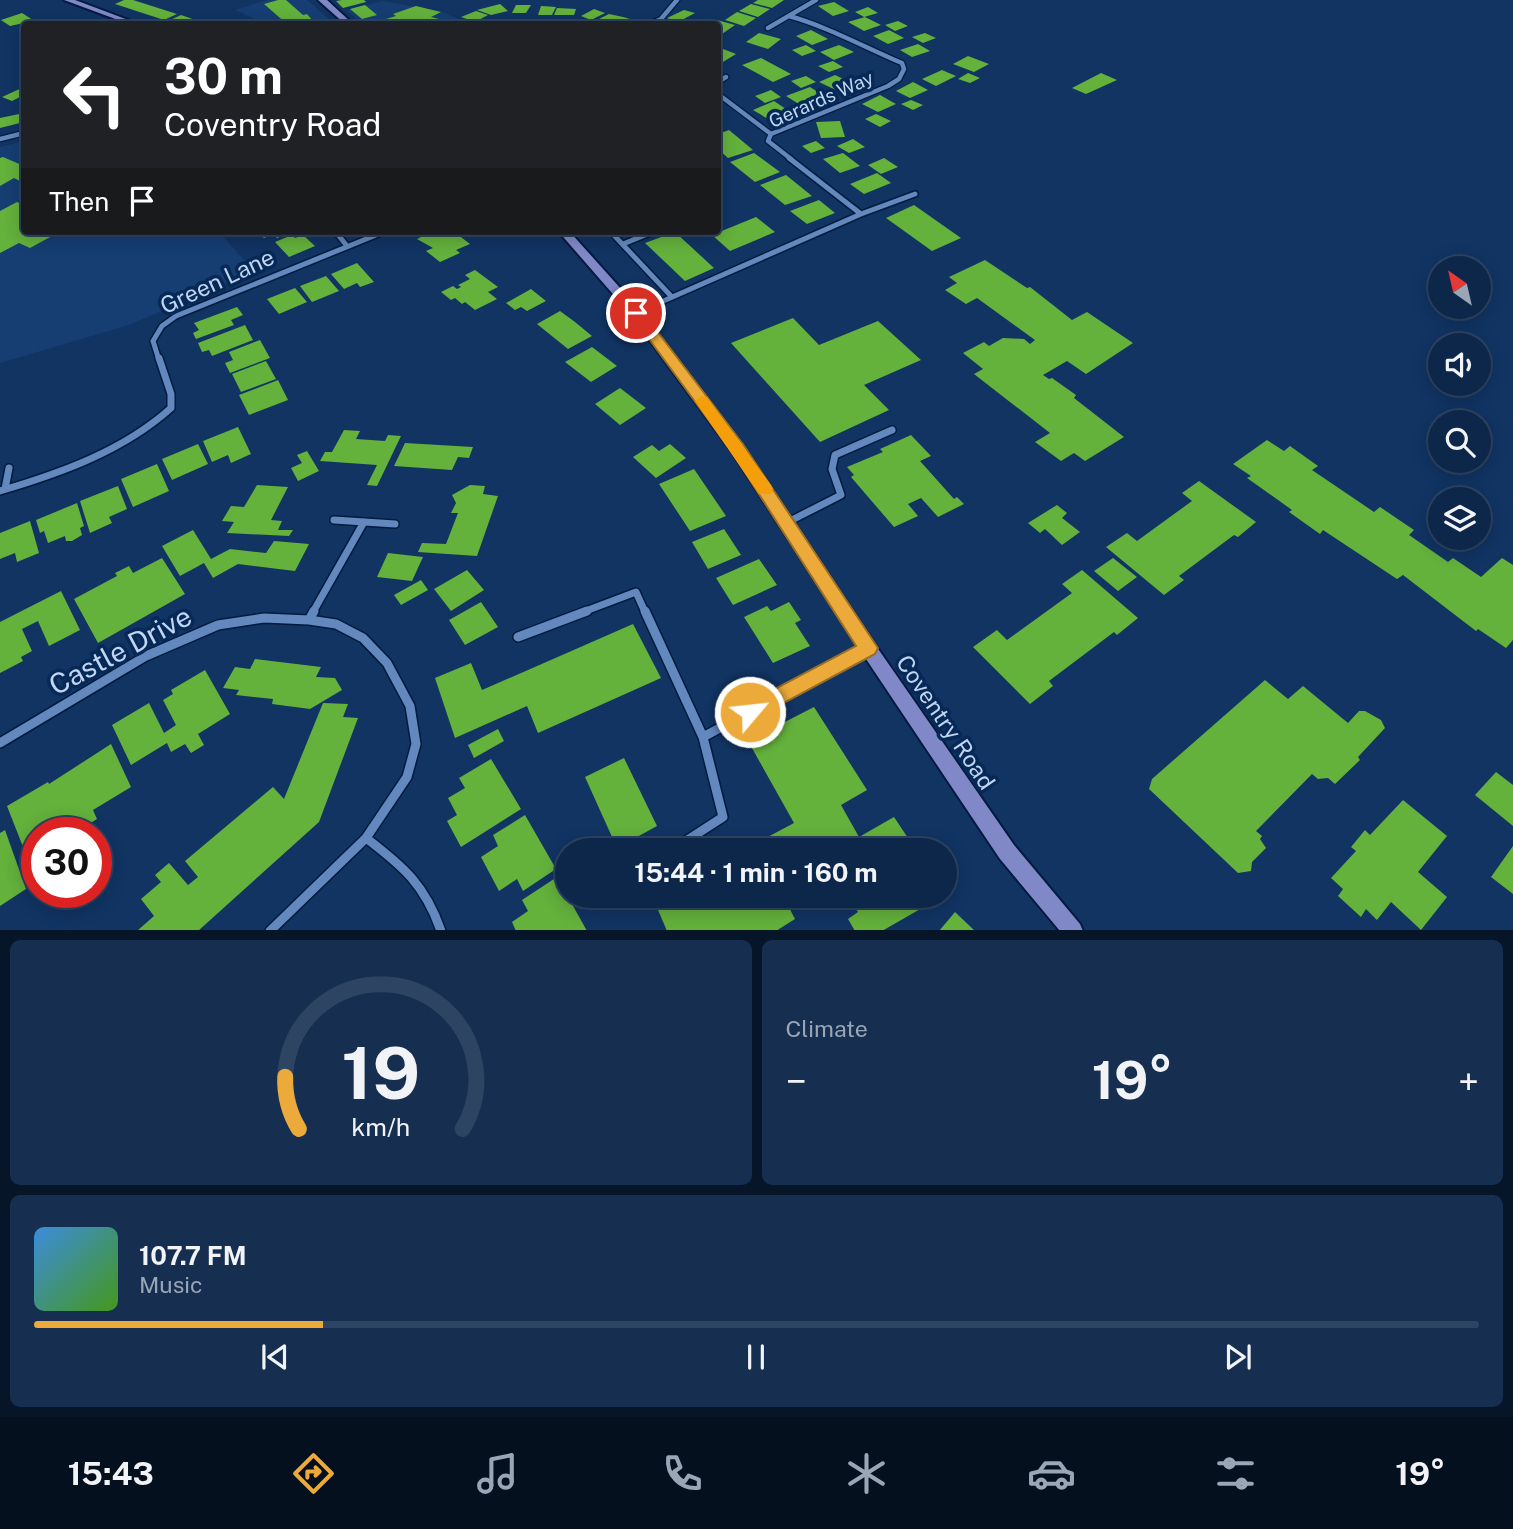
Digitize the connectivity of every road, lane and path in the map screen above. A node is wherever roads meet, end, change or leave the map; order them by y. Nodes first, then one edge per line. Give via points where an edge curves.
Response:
1 (68, 0) edge
2 (322, 0) edge
3 (677, 0) edge
4 (816, 0) edge
5 (789, 16) junction
6 (127, 21) edge
7 (346, 21) edge
8 (657, 21) edge
9 (768, 28) dead end
10 (726, 77) dead end
11 (721, 80) edge
12 (721, 96) edge
13 (21, 134) edge
14 (771, 134) junction
15 (0, 139) edge
16 (915, 194) dead end
17 (861, 214) junction
18 (338, 235) edge
19 (376, 235) edge
20 (567, 235) edge
21 (614, 235) edge
22 (645, 235) edge
23 (623, 244) junction
24 (347, 247) junction
25 (671, 296) junction
26 (636, 313) junction
27 (892, 430) dead end
28 (9, 468) dead end
29 (2, 490) edge
30 (334, 520) dead end
31 (364, 522) junction
32 (395, 524) dead end
33 (785, 524) junction
34 (309, 620) junction
35 (518, 637) dead end
36 (868, 648) junction
37 (703, 737) junction
38 (0, 743) edge
39 (366, 838) junction
40 (691, 838) edge
41 (270, 930) edge
42 (441, 930) edge
43 (1073, 930) edge

1 - 6 main road
2 - 7 main road
3 - 8 street
4 - 5 street
5 - 9 street
5 - 14 street, Gerards Way via 829,29 902,63 904,69 888,86
10 - 11 street
12 - 14 street
13 - 15 street
14 - 17 street, Gerards Way via 768,141
16 - 17 street
17 - 25 street
18 - 24 street
19 - 24 street, Green Lane
20 - 26 main road, Coventry Road
21 - 23 street
22 - 23 street
23 - 25 street
24 - 29 street, Green Lane via 176,316 162,326 153,341 172,394 171,408 102,452
25 - 26 street
26 - 33 main road, Coventry Road via 737,448
27 - 33 street via 835,455 832,469 841,495
28 - 29 street, Green Lane
30 - 31 street
31 - 32 street
31 - 34 street
33 - 36 main road, Coventry Road
34 - 38 street, Castle Drive via 264,618 218,625 188,636
34 - 39 street, Castle Drive via 336,624 363,638 387,663 410,706 416,744 407,777
35 - 37 street via 636,592
36 - 37 street
36 - 43 main road, Coventry Road via 1007,852
37 - 40 street via 723,817
39 - 41 street, Castle Drive
39 - 42 street via 415,876

